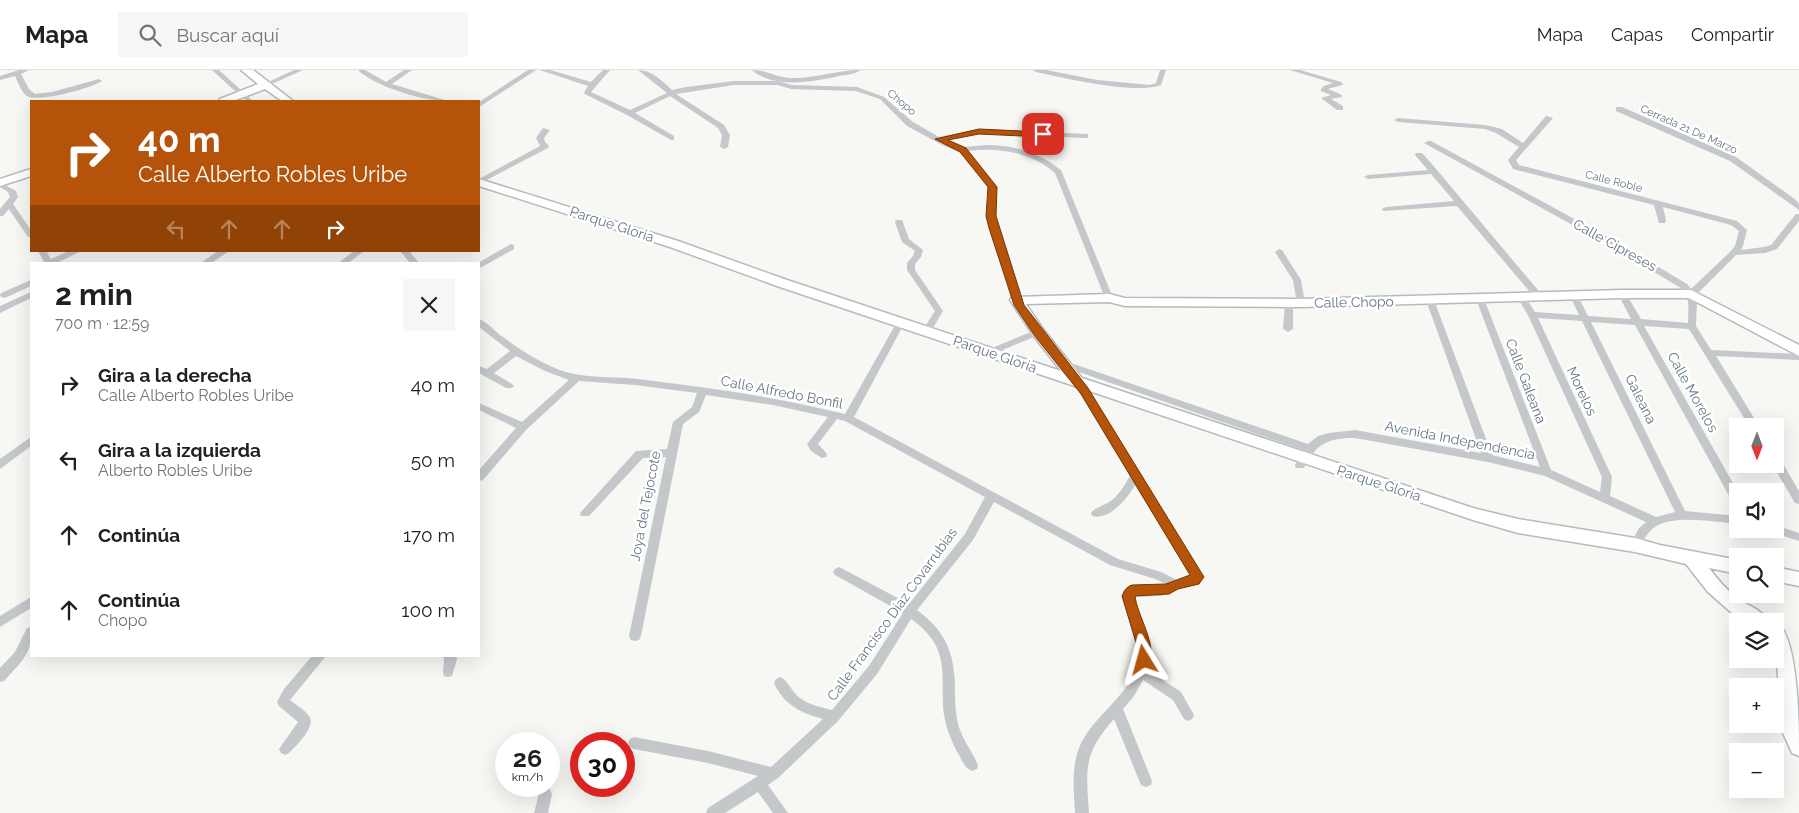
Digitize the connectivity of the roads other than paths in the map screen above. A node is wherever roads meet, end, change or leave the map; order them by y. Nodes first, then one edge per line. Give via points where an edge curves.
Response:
1 (26, 70) edge
2 (216, 70) edge
3 (246, 70) edge
4 (300, 70) edge
5 (361, 70) edge
6 (409, 70) edge
7 (533, 70) edge
8 (543, 70) edge
9 (607, 70) edge
10 (642, 70) edge
11 (755, 70) edge
12 (858, 70) edge
13 (1036, 70) edge
14 (1061, 70) edge
15 (1163, 70) edge
16 (1294, 70) edge
17 (17, 73) junction
18 (776, 77) edge
19 (1066, 77) junction
20 (0, 78) edge
21 (98, 81) dead end
22 (387, 84) junction
23 (592, 84) junction
24 (265, 85) junction
25 (671, 93) junction
26 (246, 98) edge
27 (231, 100) edge
28 (287, 100) edge
29 (441, 100) edge
30 (480, 104) edge
31 (1340, 108) dead end
32 (1618, 109) dead end
33 (630, 113) junction
34 (1549, 118) dead end
35 (1398, 120) dead end
36 (546, 130) dead end
37 (1085, 136) dead end
38 (671, 138) dead end
39 (939, 139) junction
40 (1428, 143) dead end
41 (724, 147) dead end
42 (1524, 147) junction
43 (963, 150) junction
44 (1419, 155) dead end
45 (30, 172) edge
46 (1434, 172) junction
47 (1368, 177) dead end
48 (480, 181) edge
49 (480, 182) edge
50 (0, 184) edge
51 (480, 187) edge
52 (1459, 203) junction
53 (9, 204) junction
54 (1658, 204) junction
55 (1799, 207) edge
56 (1386, 209) dead end
57 (0, 214) edge
58 (1799, 216) edge
59 (1662, 221) dead end
60 (899, 222) dead end
61 (30, 233) edge
62 (511, 247) dead end
63 (672, 247) junction
64 (75, 252) edge
65 (222, 252) edge
66 (359, 252) edge
67 (405, 252) edge
68 (1279, 252) dead end
69 (1734, 253) junction
70 (52, 262) edge
71 (206, 262) edge
72 (344, 262) edge
73 (414, 262) edge
74 (480, 264) edge
75 (30, 283) edge
76 (1622, 294) junction
77 (1691, 294) junction
78 (4, 295) dead end
79 (30, 295) edge
80 (1574, 296) junction
81 (1539, 297) junction
82 (1109, 298) junction
83 (1521, 298) junction
84 (1480, 299) junction
85 (1017, 300) junction
86 (1430, 300) junction
87 (1295, 303) junction
88 (0, 310) edge
89 (1532, 315) junction
90 (1586, 318) junction
91 (1639, 322) junction
92 (480, 323) edge
93 (899, 325) junction
94 (1692, 326) junction
95 (1288, 329) dead end
96 (927, 331) junction
97 (1038, 332) junction
98 (516, 351) junction
99 (1799, 351) edge
100 (990, 352) junction
101 (1710, 353) junction
102 (1799, 357) edge
103 (1062, 363) junction
104 (483, 372) edge
105 (577, 378) junction
106 (509, 386) dead end
107 (1081, 387) junction
108 (703, 391) junction
109 (480, 406) edge
110 (835, 415) junction
111 (848, 418) junction
112 (1749, 418) edge
113 (523, 427) junction
114 (30, 441) edge
115 (670, 453) junction
116 (822, 454) dead end
117 (1304, 457) junction
118 (1488, 458) junction
119 (0, 465) edge
120 (1784, 472) edge
121 (1547, 473) junction
122 (480, 475) edge
123 (1135, 476) junction
124 (1729, 486) edge
125 (1795, 486) edge
126 (992, 497) junction
127 (1604, 499) junction
128 (1799, 500) edge
129 (585, 513) dead end
130 (1096, 513) dead end
131 (1682, 515) junction
132 (1729, 519) edge
133 (1655, 521) junction
134 (1784, 532) edge
135 (1799, 537) edge
136 (1636, 548) junction
137 (1692, 559) junction
138 (1729, 565) edge
139 (839, 572) dead end
140 (1784, 576) edge
141 (1799, 579) edge
142 (1175, 585) junction
143 (30, 602) edge
144 (910, 611) junction
145 (1745, 613) edge
146 (3, 616) edge
147 (30, 634) edge
148 (1784, 635) edge
149 (635, 636) dead end
150 (319, 657) edge
151 (450, 657) edge
152 (448, 672) dead end
153 (1142, 673) junction
154 (0, 677) edge
155 (780, 683) dead end
156 (1116, 707) junction
157 (1188, 715) dead end
158 (834, 717) junction
159 (635, 743) edge
160 (1799, 747) edge
161 (285, 749) dead end
162 (972, 765) dead end
163 (774, 774) junction
164 (1146, 781) dead end
165 (760, 784) junction
166 (545, 797) edge
167 (542, 813) edge
168 (713, 813) edge
169 (781, 813) edge
170 (1082, 813) edge

1 - 17 street
2 - 26 street
3 - 24 main road
4 - 24 street
5 - 22 street
6 - 22 street
7 - 30 street
8 - 23 street
9 - 23 street
10 - 25 street
11 - 18 street
12 - 18 street via 804,79
13 - 19 street
14 - 19 street
15 - 19 street via 1159,84 1151,88
16 - 31 street via 1339,83 1322,90 1340,96 1324,98
17 - 20 street
17 - 21 street via 29,95 35,97
18 - 25 street, Chopo
18 - 39 street, Chopo via 791,87 838,87 871,93 890,104 910,124
22 - 29 street
23 - 33 street via 587,93
24 - 26 main road
24 - 28 main road
25 - 33 street, Chopo
25 - 41 street via 722,127 726,135
26 - 27 main road
32 - 55 street, Cerrada 21 De Marzo via 1733,160
33 - 38 street
34 - 42 street, Calle Roble
35 - 42 street via 1484,126
36 - 48 street via 540,138 545,146
37 - 39 street via 979,131
39 - 43 street, Chopo
40 - 77 street, Calle Cipreses via 1675,279
42 - 54 street, Calle Roble via 1512,160 1512,164 1521,170
43 - 82 street via 983,146 1008,149 1040,159 1058,172
43 - 85 street, Chopo via 993,187 991,216
44 - 46 street
45 - 50 main road
46 - 47 street
46 - 52 street
49 - 63 main road, Parque Gloria
50 - 53 street via 12,191 14,197
51 - 63 main road, Parque Gloria
52 - 56 street
52 - 81 street
53 - 57 street
53 - 61 street
54 - 59 street
54 - 69 street, Calle Roble via 1738,225 1743,230
58 - 69 street via 1774,247
60 - 96 street via 905,240 919,250 911,263 911,270 939,311
62 - 74 street
63 - 93 main road, Parque Gloria via 778,289
64 - 70 street
65 - 71 street
66 - 72 street
67 - 73 street
68 - 87 street via 1297,280
69 - 77 street
75 - 78 street
76 - 77 main road, Calle Chopo
76 - 80 main road, Calle Chopo
76 - 91 street
77 - 94 street
77 - 99 main road, Calle Cipreses
79 - 88 street
80 - 81 main road, Calle Chopo
80 - 90 street, Galeana
81 - 83 main road, Calle Chopo
82 - 85 main road, Calle Chopo
82 - 87 main road, Calle Chopo via 1125,302
83 - 84 main road, Calle Chopo
83 - 89 street, Morelos
84 - 86 main road, Calle Chopo
84 - 121 street, Calle Galeana
85 - 97 main road
86 - 87 main road, Calle Chopo
86 - 118 street
87 - 95 street
89 - 90 street
89 - 127 street, Morelos via 1607,478
90 - 91 street
90 - 131 street, Galeana
91 - 94 street
91 - 124 street, Calle Morelos
92 - 98 street, Calle Alfredo Bonfil
93 - 96 main road, Parque Gloria
93 - 107 main road, Parque Gloria
93 - 111 street
94 - 101 street
96 - 100 main road, Parque Gloria
97 - 100 street
97 - 103 main road
98 - 104 street
98 - 105 street, Calle Alfredo Bonfil via 558,373
100 - 107 main road, Parque Gloria
101 - 102 street
101 - 112 street
103 - 107 main road
103 - 117 street
104 - 106 street
105 - 108 street, Calle Alfredo Bonfil via 643,382
105 - 113 street
107 - 117 main road, Parque Gloria
107 - 123 street
108 - 110 street, Calle Alfredo Bonfil
108 - 115 street, Joya del Tejocote via 696,409 678,422
109 - 113 street
110 - 111 street, Calle Alfredo Bonfil
110 - 116 street via 812,444
111 - 126 street, Calle Alfredo Bonfil
113 - 122 street
114 - 119 street
115 - 129 street via 640,454
115 - 149 street, Joya del Tejocote
117 - 118 street, Avenida Independencia via 1328,436 1339,433
117 - 136 main road, Parque Gloria via 1475,523 1521,535
118 - 121 street, Avenida Independencia
120 - 125 street
121 - 127 street, Avenida Independencia
123 - 130 street via 1117,504
123 - 142 street via 1197,577
125 - 128 street
126 - 142 street, Calle Alfredo Bonfil via 1114,562 1164,576
126 - 144 street, Calle Francisco Díaz Covarrubias via 965,542
127 - 133 street, Avenida Independencia
131 - 132 street
131 - 133 street
133 - 136 street via 1643,532
134 - 135 street
136 - 137 main road, Parque Gloria
137 - 138 main road, Parque Gloria
137 - 145 main road via 1719,593
139 - 144 street
140 - 141 main road
142 - 153 street via 1161,591 1132,591 1128,596 1144,646
143 - 146 street
144 - 158 street, Calle Francisco Díaz Covarrubias via 873,670
144 - 162 street via 940,641 948,670 950,719 957,740
147 - 154 street via 19,656
148 - 160 main road via 1797,661 1799,677 1793,728
150 - 161 street via 283,702 305,720 303,728
151 - 152 street
153 - 156 street
153 - 157 street via 1177,696
155 - 158 street via 797,705
156 - 164 street
156 - 170 street via 1088,742 1083,756
158 - 163 street, Calle Francisco Díaz Covarrubias
159 - 163 street
163 - 165 street, Calle Francisco Díaz Covarrubias
165 - 168 street, Calle Francisco Díaz Covarrubias
165 - 169 street
166 - 167 street

